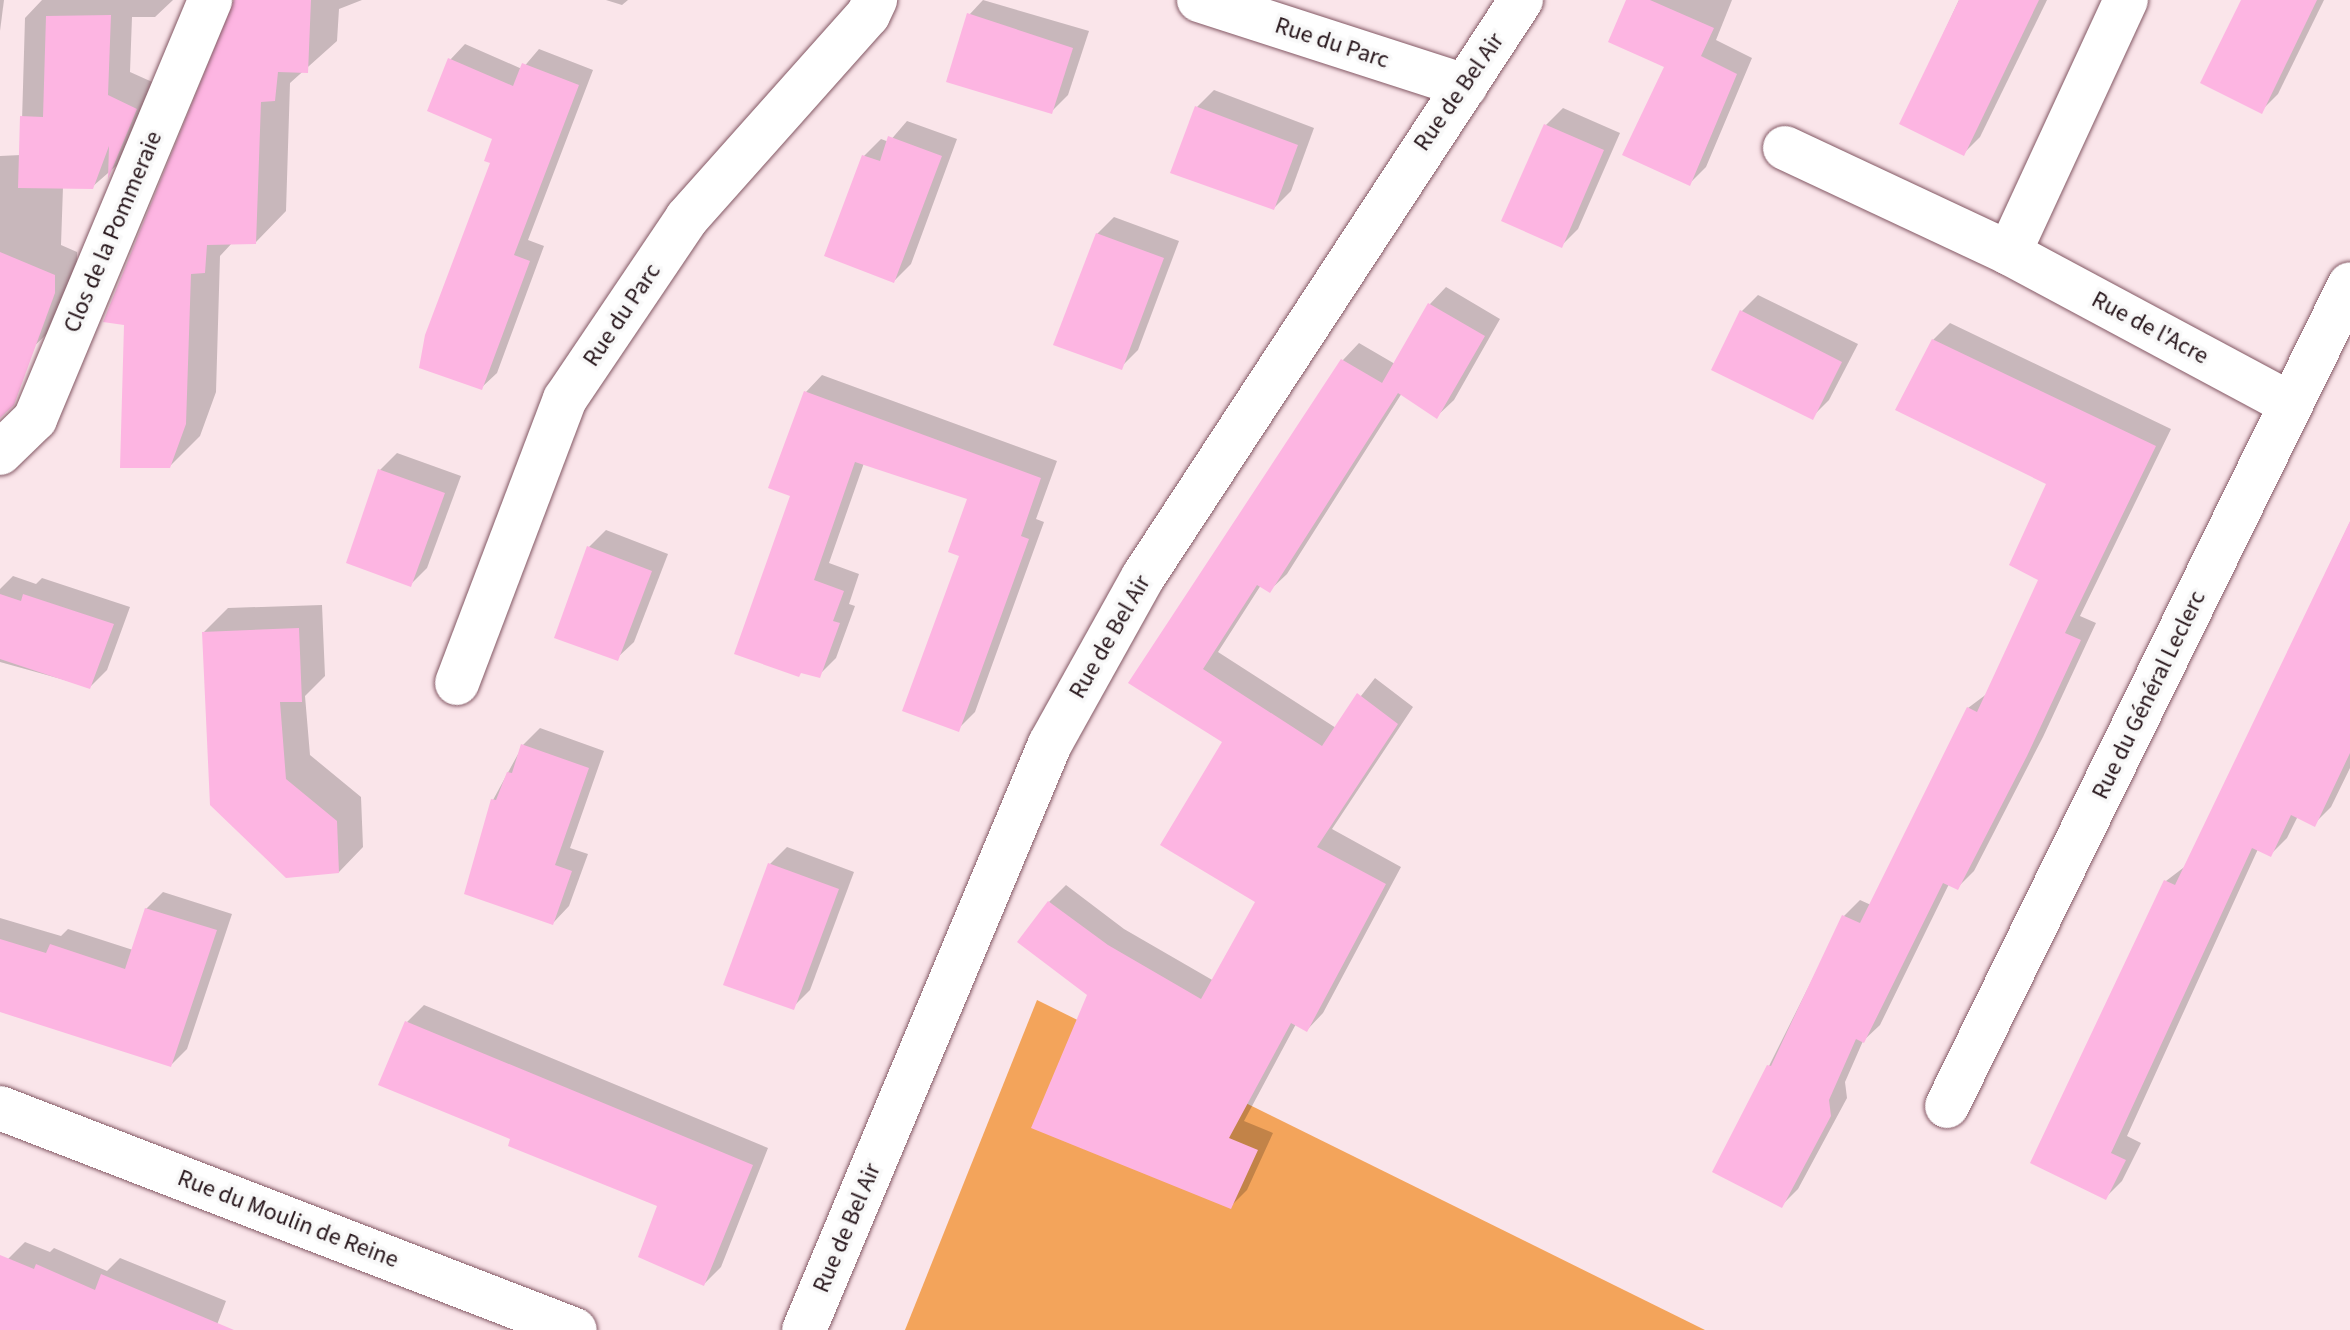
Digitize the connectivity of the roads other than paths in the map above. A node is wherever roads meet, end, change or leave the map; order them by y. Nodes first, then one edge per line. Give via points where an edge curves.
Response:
1 (210, 0) edge
2 (875, 0) edge
3 (1199, 0) edge
4 (1521, 0) edge
5 (2126, 0) edge
6 (1465, 86) junction
7 (1785, 148) dead end
8 (2009, 253) junction
9 (2350, 284) edge
10 (2291, 404) junction
11 (0, 453) edge
12 (457, 683) dead end
13 (1947, 1106) dead end
14 (0, 1108) edge
15 (575, 1330) edge
16 (804, 1330) edge

1 - 11 street, Clos de la Pommeraie via 35,419
2 - 12 street, Rue du Parc via 868,15 687,218 565,399
3 - 6 street, Rue du Parc
4 - 6 street, Rue de Bel Air
5 - 8 street
6 - 16 street, Rue de Bel Air via 1143,577 1050,744
7 - 8 street, Rue de l'Acre
8 - 10 street, Rue de l'Acre
9 - 10 street, Rue du Général Leclerc
10 - 13 street, Rue du Général Leclerc
14 - 15 street, Rue du Moulin de Reine

